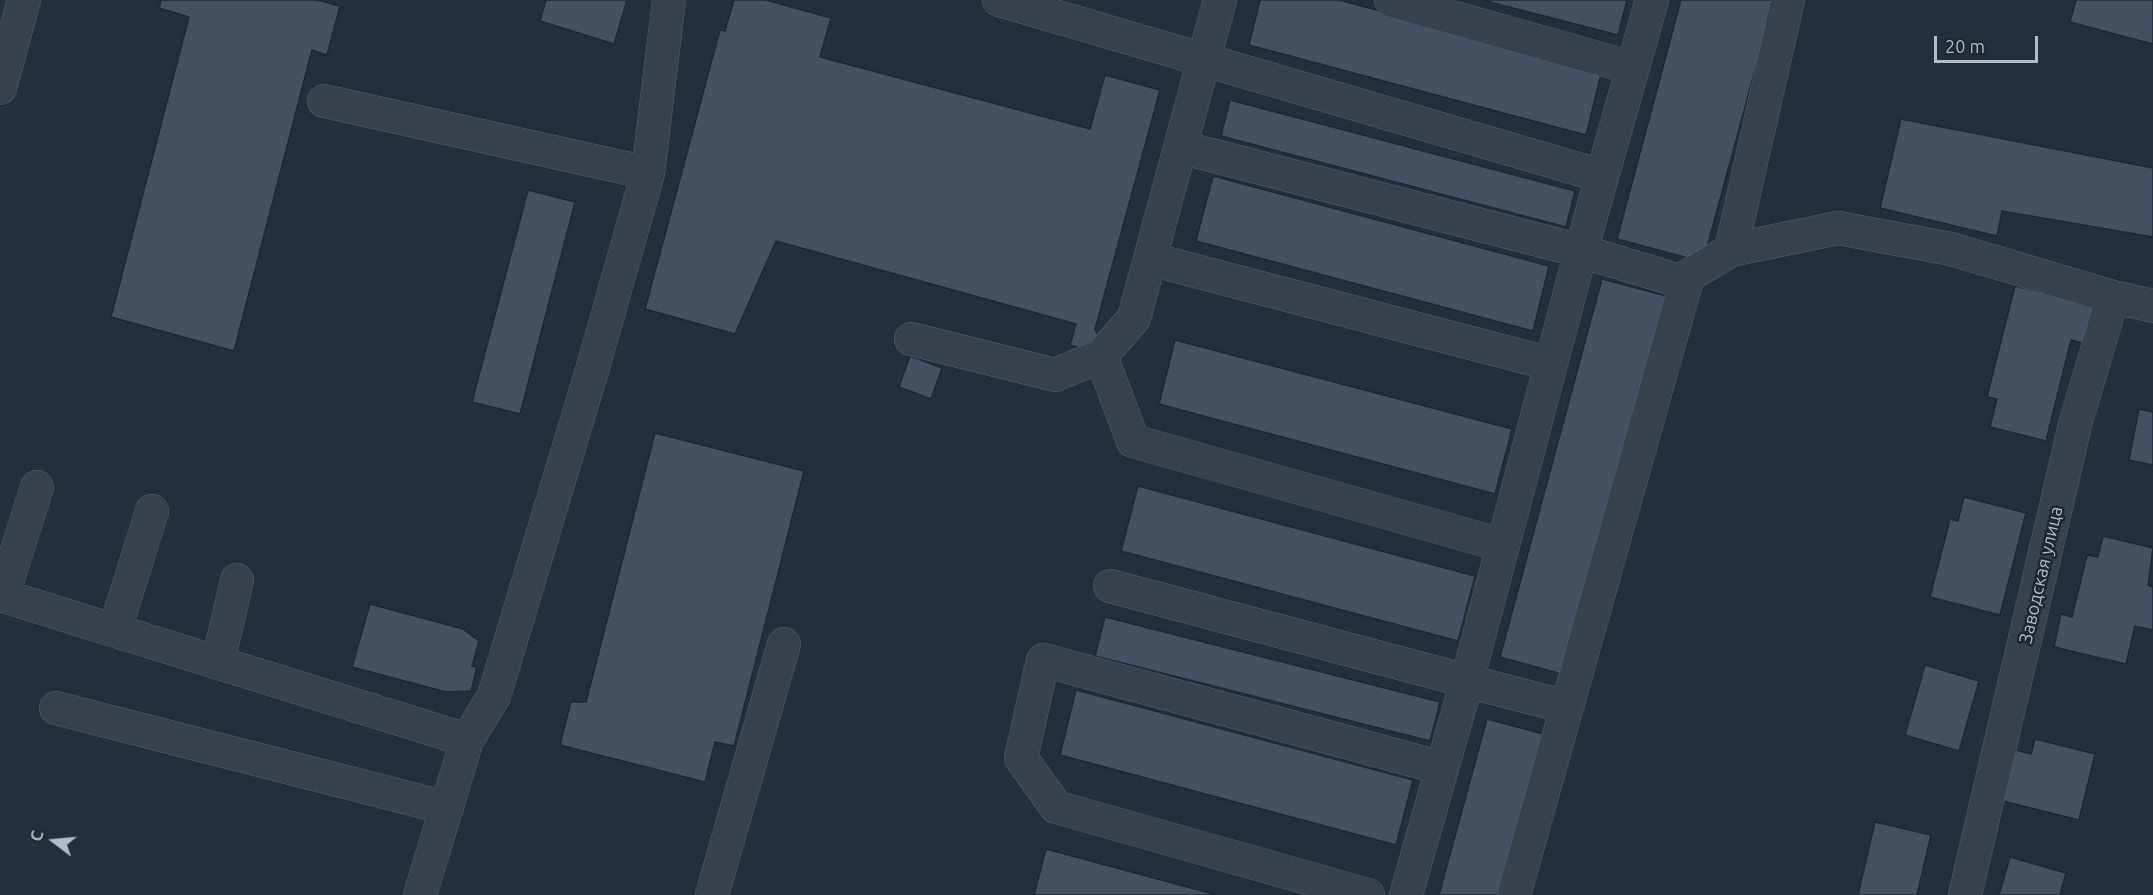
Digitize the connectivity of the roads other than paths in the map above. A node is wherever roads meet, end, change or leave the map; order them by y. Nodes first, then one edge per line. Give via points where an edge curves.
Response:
1 (24, 0) edge
2 (669, 0) edge
3 (999, 0) edge
4 (1220, 0) edge
5 (1391, 0) edge
6 (1652, 0) edge
7 (1788, 0) edge
8 (1204, 59) junction
9 (1633, 68) junction
10 (0, 88) edge
11 (324, 101) dead end
12 (1180, 147) junction
13 (648, 174) junction
14 (1602, 176) junction
15 (1731, 250) junction
16 (1581, 251) junction
17 (1150, 259) junction
18 (1686, 283) junction
19 (2113, 297) junction
20 (2153, 306) edge
21 (911, 339) dead end
22 (1101, 356) junction
23 (1551, 364) junction
24 (38, 487) dead end
25 (152, 511) dead end
26 (1502, 545) junction
27 (237, 580) dead end
28 (1110, 586) dead end
29 (2, 595) edge
30 (115, 630) junction
31 (784, 644) dead end
32 (218, 662) junction
33 (1467, 681) junction
34 (1567, 707) junction
35 (56, 708) dead end
36 (467, 740) junction
37 (1442, 768) junction
38 (447, 808) junction
39 (420, 895) edge
40 (712, 895) edge
41 (1368, 895) edge
42 (1406, 895) edge
43 (1514, 895) edge
44 (1965, 895) edge

1 - 10 street
2 - 13 street
3 - 8 street
4 - 8 street
5 - 9 street
6 - 9 street
7 - 15 street
8 - 12 street
8 - 14 street
9 - 14 street
11 - 13 street
12 - 16 street
12 - 17 street
13 - 36 street via 494,696
14 - 16 street
15 - 18 street via 1688,276
15 - 19 street via 1838,228 1951,249
16 - 18 street
16 - 23 street
17 - 22 street via 1134,318
17 - 23 street
18 - 34 street
19 - 20 street
19 - 44 street, Заводская улица via 2076,421
21 - 22 street via 1055,375
22 - 26 street via 1132,441
23 - 26 street
24 - 29 street
25 - 30 street
26 - 33 street
27 - 32 street
28 - 33 street
29 - 30 street
30 - 32 street
31 - 40 street
32 - 36 street
33 - 34 street
33 - 37 street
34 - 43 street
35 - 38 street
36 - 38 street
37 - 41 street via 1043,660 1021,758 1056,807
37 - 42 street
38 - 39 street

